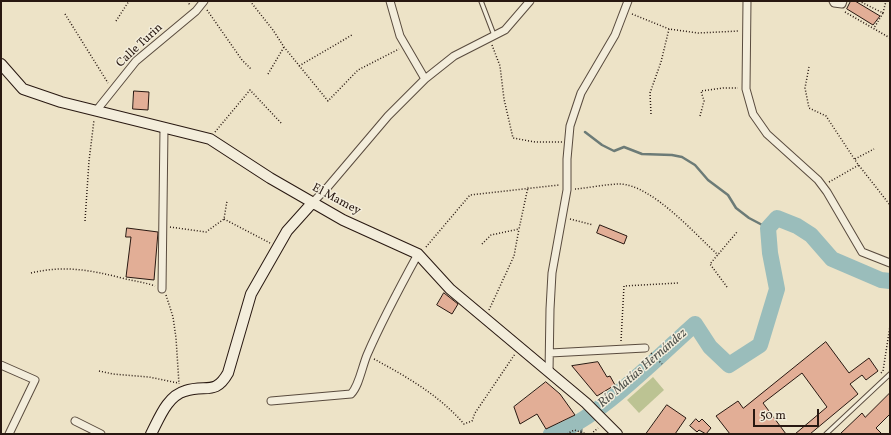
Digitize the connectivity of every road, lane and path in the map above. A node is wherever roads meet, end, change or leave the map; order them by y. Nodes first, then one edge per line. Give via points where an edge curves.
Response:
1 (129, 1) edge
2 (250, 1) edge
3 (390, 1) edge
4 (481, 1) edge
5 (530, 1) edge
6 (628, 1) edge
7 (747, 1) edge
8 (833, 1) edge
9 (859, 1) edge
10 (886, 1) edge
11 (204, 2) edge
12 (842, 3) edge
13 (625, 12) junction
14 (883, 13) junction
15 (65, 14) dead end
16 (116, 21) dead end
17 (874, 28) junction
18 (669, 29) junction
19 (747, 30) junction
20 (352, 35) dead end
21 (492, 37) junction
22 (890, 38) edge
23 (405, 46) junction
24 (284, 47) junction
25 (1, 64) edge
26 (300, 66) junction
27 (809, 67) dead end
28 (250, 69) dead end
29 (268, 74) dead end
30 (425, 79) junction
31 (746, 89) junction
32 (112, 90) junction
33 (96, 111) junction
34 (652, 114) dead end
35 (700, 116) dead end
36 (282, 124) dead end
37 (164, 128) junction
38 (210, 138) junction
39 (568, 142) junction
40 (874, 149) dead end
41 (855, 159) junction
42 (859, 165) junction
43 (822, 186) junction
44 (528, 187) junction
45 (567, 187) junction
46 (227, 200) dead end
47 (313, 202) junction
48 (890, 205) edge
49 (563, 218) junction
50 (224, 219) junction
51 (85, 221) dead end
52 (593, 224) dead end
53 (164, 226) junction
54 (519, 229) junction
55 (737, 232) dead end
56 (482, 244) dead end
57 (276, 248) junction
58 (422, 250) junction
59 (718, 255) junction
60 (890, 263) edge
61 (31, 273) dead end
62 (678, 283) dead end
63 (727, 287) dead end
64 (162, 289) junction
65 (487, 314) dead end
66 (890, 326) edge
67 (645, 348) joint
68 (519, 349) junction
69 (620, 349) junction
70 (550, 353) junction
71 (367, 355) junction
72 (662, 364) dead end
73 (1, 365) edge
74 (99, 371) dead end
75 (883, 371) dead end
76 (549, 372) junction
77 (890, 374) edge
78 (178, 383) junction
79 (186, 391) junction
80 (271, 401) dead end
81 (75, 421) dead end
82 (9, 434) edge
83 (101, 434) edge
84 (152, 434) edge
85 (567, 434) edge
86 (587, 434) edge
87 (617, 434) edge
88 (826, 434) edge

1 - 16 path
2 - 24 path
3 - 23 street
4 - 21 lane
5 - 21 street via 508,26
6 - 13 street
7 - 19 street
8 - 12 street
9 - 14 path
10 - 14 path
11 - 28 path
11 - 32 street, Calle Turin via 136,61
12 - 17 path via 845,11
13 - 18 path
13 - 39 street via 578,102
14 - 17 path
15 - 32 path
17 - 22 path
18 - 19 path via 698,33
18 - 34 path via 650,93
19 - 31 street
20 - 26 path
21 - 30 street via 454,56
21 - 39 path via 513,138 535,142
23 - 26 path via 358,70 328,101
23 - 30 street
24 - 26 path
24 - 29 path
25 - 33 street, El Mamey via 23,89
27 - 41 path via 805,88 809,108 826,116
30 - 47 street via 388,116
31 - 35 path via 701,91 704,101
31 - 43 street via 750,108 762,128
32 - 33 street, Calle Turin
33 - 37 street, El Mamey
33 - 51 path
36 - 38 path via 250,90
37 - 38 street, El Mamey
37 - 53 street
38 - 47 street, El Mamey via 270,178
39 - 45 street
40 - 41 path
41 - 42 path
42 - 43 path
42 - 48 path
43 - 60 street via 862,252
44 - 45 path
44 - 54 path
44 - 58 path via 470,195
45 - 49 street
45 - 59 path via 621,184 638,188 661,203
46 - 50 path
47 - 57 street
47 - 58 street, El Mamey via 343,220
49 - 52 path
49 - 70 street via 552,273
50 - 53 path via 206,232
50 - 57 path via 250,231
53 - 64 street
54 - 56 path via 491,235
54 - 65 path via 514,256
55 - 59 path
57 - 79 street via 251,294 224,380 214,388
58 - 68 street, El Mamey via 450,289
58 - 71 street via 387,311
59 - 63 path via 710,264
61 - 64 path via 65,267 146,283
62 - 69 path via 624,286
64 - 78 path via 169,299 173,317
66 - 75 path
67 - 69 street
67 - 72 path
68 - 71 path via 475,412 472,421 464,424 448,406 431,393
68 - 76 street, El Mamey
69 - 70 street
70 - 76 street
71 - 80 street via 356,389 351,394
73 - 82 street via 35,380
74 - 78 path
76 - 87 street, El Mamey via 586,403
77 - 88 lane
78 - 79 path
79 - 84 street via 166,406
81 - 83 street
85 - 86 path via 574,430

